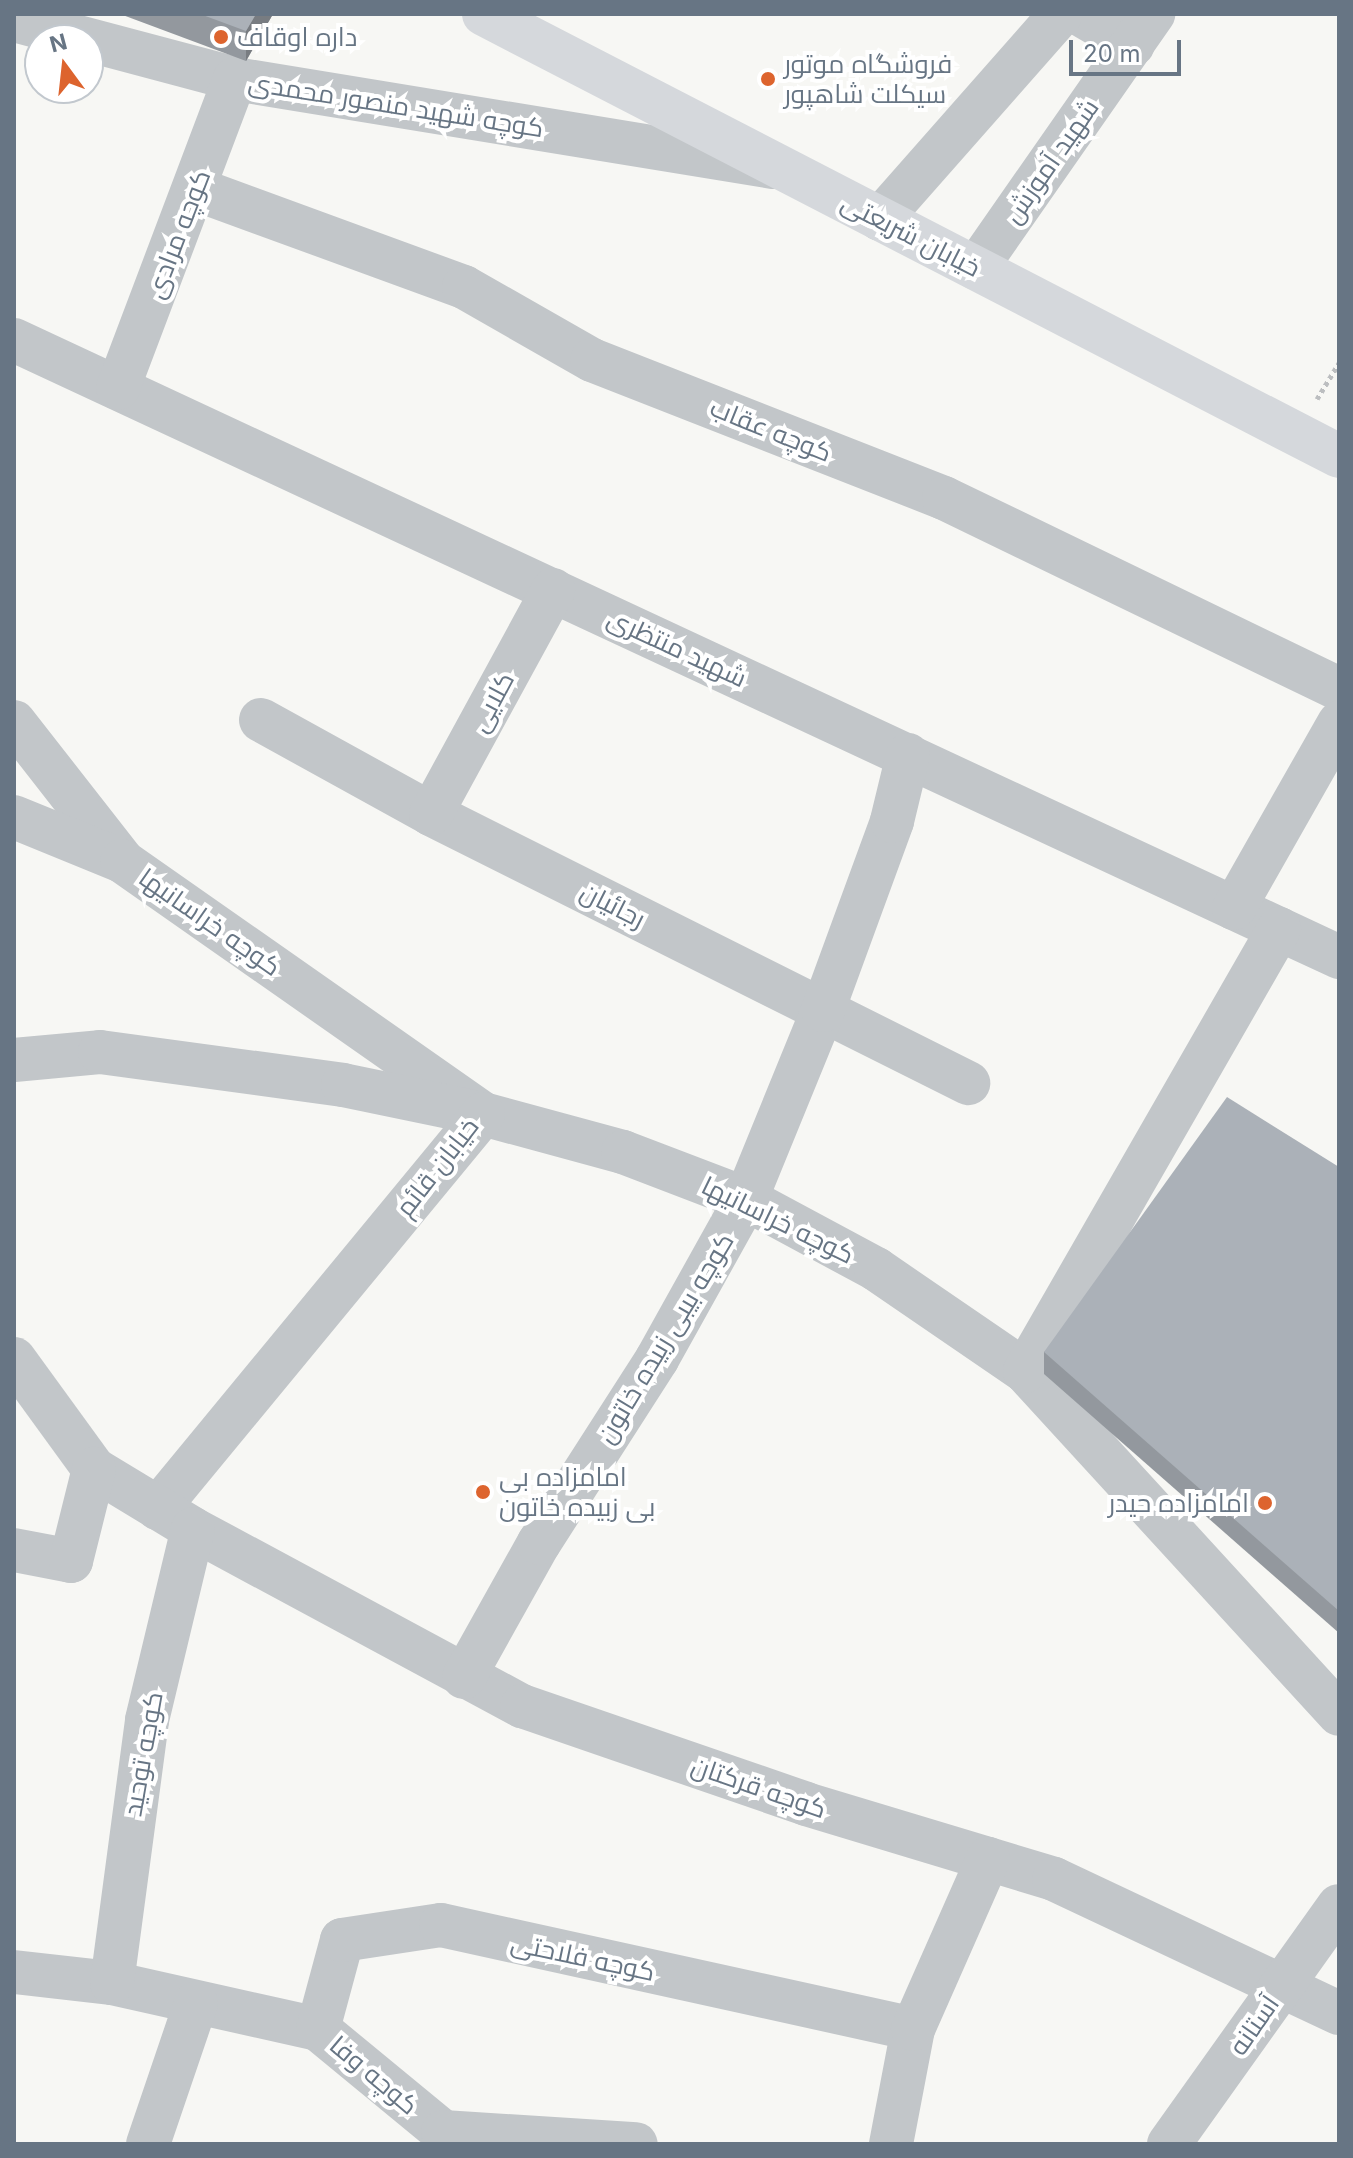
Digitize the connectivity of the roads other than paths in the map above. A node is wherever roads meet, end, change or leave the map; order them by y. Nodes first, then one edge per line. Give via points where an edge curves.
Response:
1 (484, 14) edge
2 (1061, 14) edge
3 (1080, 14) edge
4 (14, 20) edge
5 (1143, 30) edge
6 (235, 79) junction
7 (784, 169) junction
8 (196, 189) junction
9 (880, 219) junction
10 (976, 268) junction
11 (14, 340) edge
12 (118, 388) junction
13 (1339, 456) edge
14 (553, 590) junction
15 (1339, 689) edge
16 (261, 720) dead end
17 (14, 722) edge
18 (1339, 723) edge
19 (908, 755) junction
20 (431, 814) junction
21 (14, 817) edge
22 (122, 861) junction
23 (1234, 908) junction
24 (1279, 929) junction
25 (1339, 957) edge
26 (823, 1010) junction
27 (14, 1060) edge
28 (968, 1083) dead end
29 (483, 1114) junction
30 (746, 1199) junction
31 (14, 1359) edge
32 (1025, 1371) junction
33 (94, 1469) junction
34 (176, 1518) junction
35 (14, 1550) edge
36 (464, 1677) junction
37 (1339, 1714) edge
38 (988, 1859) junction
39 (1339, 1906) edge
40 (14, 1972) edge
41 (112, 1983) junction
42 (1284, 1984) junction
43 (196, 2003) junction
44 (1339, 2013) edge
45 (318, 2029) junction
46 (913, 2029) junction
47 (445, 2138) edge
48 (148, 2144) edge
49 (636, 2144) edge
50 (891, 2144) edge
51 (1169, 2144) edge

1 - 7 main road, خیابان شریعتی
2 - 9 street
3 - 5 street
4 - 6 street, کوچه شهید منصور محمدی
5 - 10 street, شهید آموزش
6 - 7 street, کوچه شهید منصور محمدی
6 - 8 street, کوچه مرادی
7 - 9 main road, خیابان شریعتی
8 - 12 street, کوچه مرادی
8 - 15 street, کوچه عقاب via 464,287 592,360 944,498
9 - 10 main road, خیابان شریعتی
10 - 13 main road, خیابان شریعتی
11 - 12 street, شهید منتظری
12 - 14 street, شهید منتظری
14 - 19 street, شهید منتظری
14 - 20 street, کلایی
16 - 20 street, رجائیان
17 - 22 street
18 - 23 street
19 - 23 street, شهید منتظری
19 - 26 street, کوچه بیبی زبیده خاتون via 892,821
20 - 26 street, رجائیان
21 - 22 street
22 - 29 street, کوچه خراسانیها
23 - 24 street, شهید منتظری
24 - 25 street, شهید منتظری
24 - 32 street
26 - 28 street, رجائیان
26 - 30 street, کوچه بیبی زبیده خاتون
27 - 29 street, خیابان قائم via 100,1052 343,1085
29 - 30 street, کوچه خراسانیها via 623,1152
29 - 34 street, خیابان قائم
30 - 32 street, کوچه خراسانیها via 876,1269
30 - 36 street, کوچه بیبی زبیده خاتون via 657,1359 539,1543
31 - 33 street
32 - 37 street, کوچه خراسانیها
33 - 34 street, کوچه قرکتان
33 - 35 street via 71,1561
34 - 36 street, کوچه قرکتان
34 - 41 street, کوچه توحید
36 - 38 street, کوچه قرکتان via 522,1706
38 - 42 street, کوچه قرکتان via 1054,1879
38 - 46 street
39 - 42 street, آستانه
40 - 41 street, کوچه وفا
41 - 43 street, کوچه وفا
42 - 44 street, کوچه قرکتان
42 - 51 street, آستانه
43 - 45 street, کوچه وفا
43 - 48 street
45 - 46 street, کوچه فلاحتی via 342,1940 441,1925
45 - 47 street, کوچه وفا
46 - 50 street
47 - 49 street

